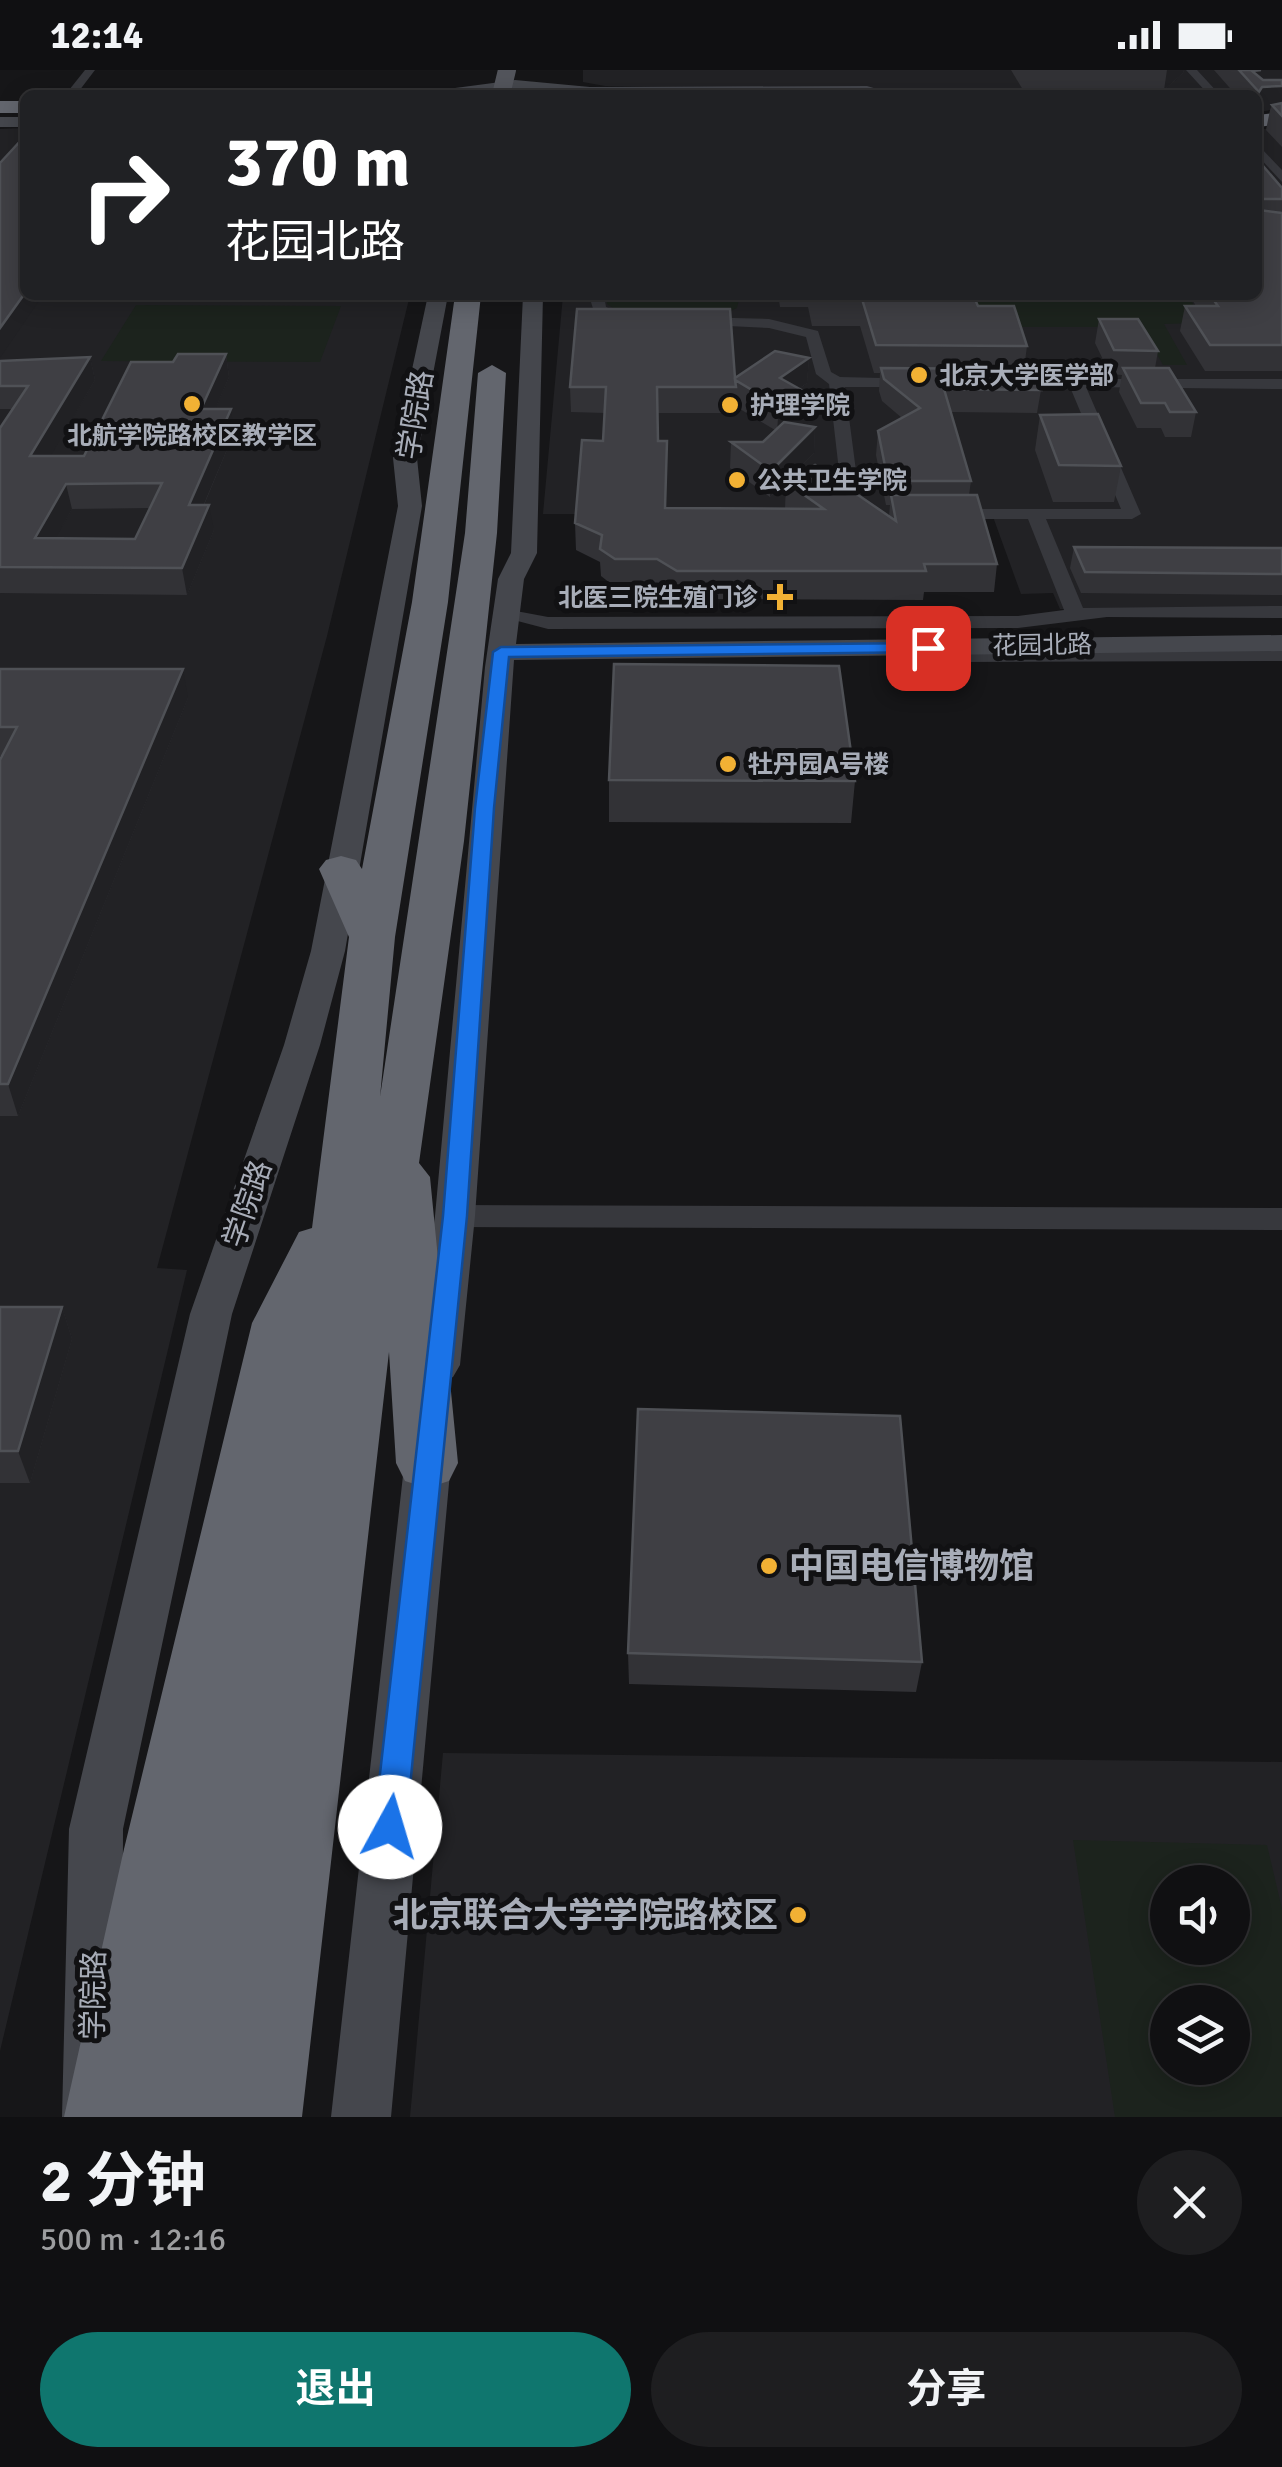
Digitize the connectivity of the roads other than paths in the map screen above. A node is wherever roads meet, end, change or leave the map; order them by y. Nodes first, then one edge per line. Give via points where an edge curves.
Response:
1 (90, 70) edge
2 (1191, 70) edge
3 (74, 90) edge
4 (454, 90) edge
5 (578, 90) edge
6 (1210, 90) edge
7 (1262, 153) edge
8 (1282, 178) edge
9 (437, 300) edge
10 (467, 300) edge
11 (533, 300) edge
12 (597, 300) edge
13 (655, 321) edge
14 (673, 321) edge
15 (494, 349) dead end
16 (1011, 360) edge
17 (838, 382) junction
18 (928, 382) edge
19 (983, 382) edge
20 (1019, 382) junction
21 (1076, 383) junction
22 (1275, 384) edge
23 (1282, 406) edge
24 (890, 514) edge
25 (926, 514) edge
26 (1035, 514) junction
27 (481, 533) junction
28 (511, 578) junction
29 (1282, 612) edge
30 (1076, 615) junction
31 (1282, 628) edge
32 (503, 635) junction
33 (1282, 643) edge
34 (1282, 655) edge
35 (962, 656) dead end
36 (484, 808) junction
37 (443, 842) junction
38 (342, 869) junction
39 (372, 937) junction
40 (400, 1132) junction
41 (345, 1192) junction
42 (455, 1216) junction
43 (1282, 1218) edge
44 (427, 1463) junction
45 (92, 2117) edge
46 (105, 2117) edge
47 (183, 2117) edge
48 (261, 2117) edge
49 (360, 2117) edge

1 - 3 street
2 - 6 street
4 - 5 street via 554,84
7 - 8 street
9 - 38 street, 学院路 via 405,458 410,506
10 - 39 highway, 学院路 via 430,602
11 - 28 street via 524,553
12 - 13 street via 599,310 613,316
14 - 17 street via 766,314 813,334 824,374
15 - 27 highway
16 - 20 street
17 - 18 street
17 - 24 street via 853,514
19 - 20 street
20 - 21 street
21 - 22 street
21 - 26 street via 1132,514
22 - 23 street
25 - 26 street
26 - 30 street
27 - 28 highway
27 - 37 highway
28 - 32 street
29 - 30 street
30 - 32 street via 1018,622 548,623
31 - 32 street, 花园北路 via 828,639
32 - 33 street, 花园北路 via 856,652
32 - 36 street
34 - 35 street
36 - 37 highway
36 - 42 street
37 - 40 highway
38 - 39 highway
38 - 45 street, 学院路 via 307,1026 211,1314 96,1829
39 - 41 highway, 学院路
40 - 44 highway
40 - 48 highway via 376,1231
41 - 46 highway via 280,1323
41 - 47 highway, 学院路
42 - 43 street
42 - 44 street
44 - 49 street

